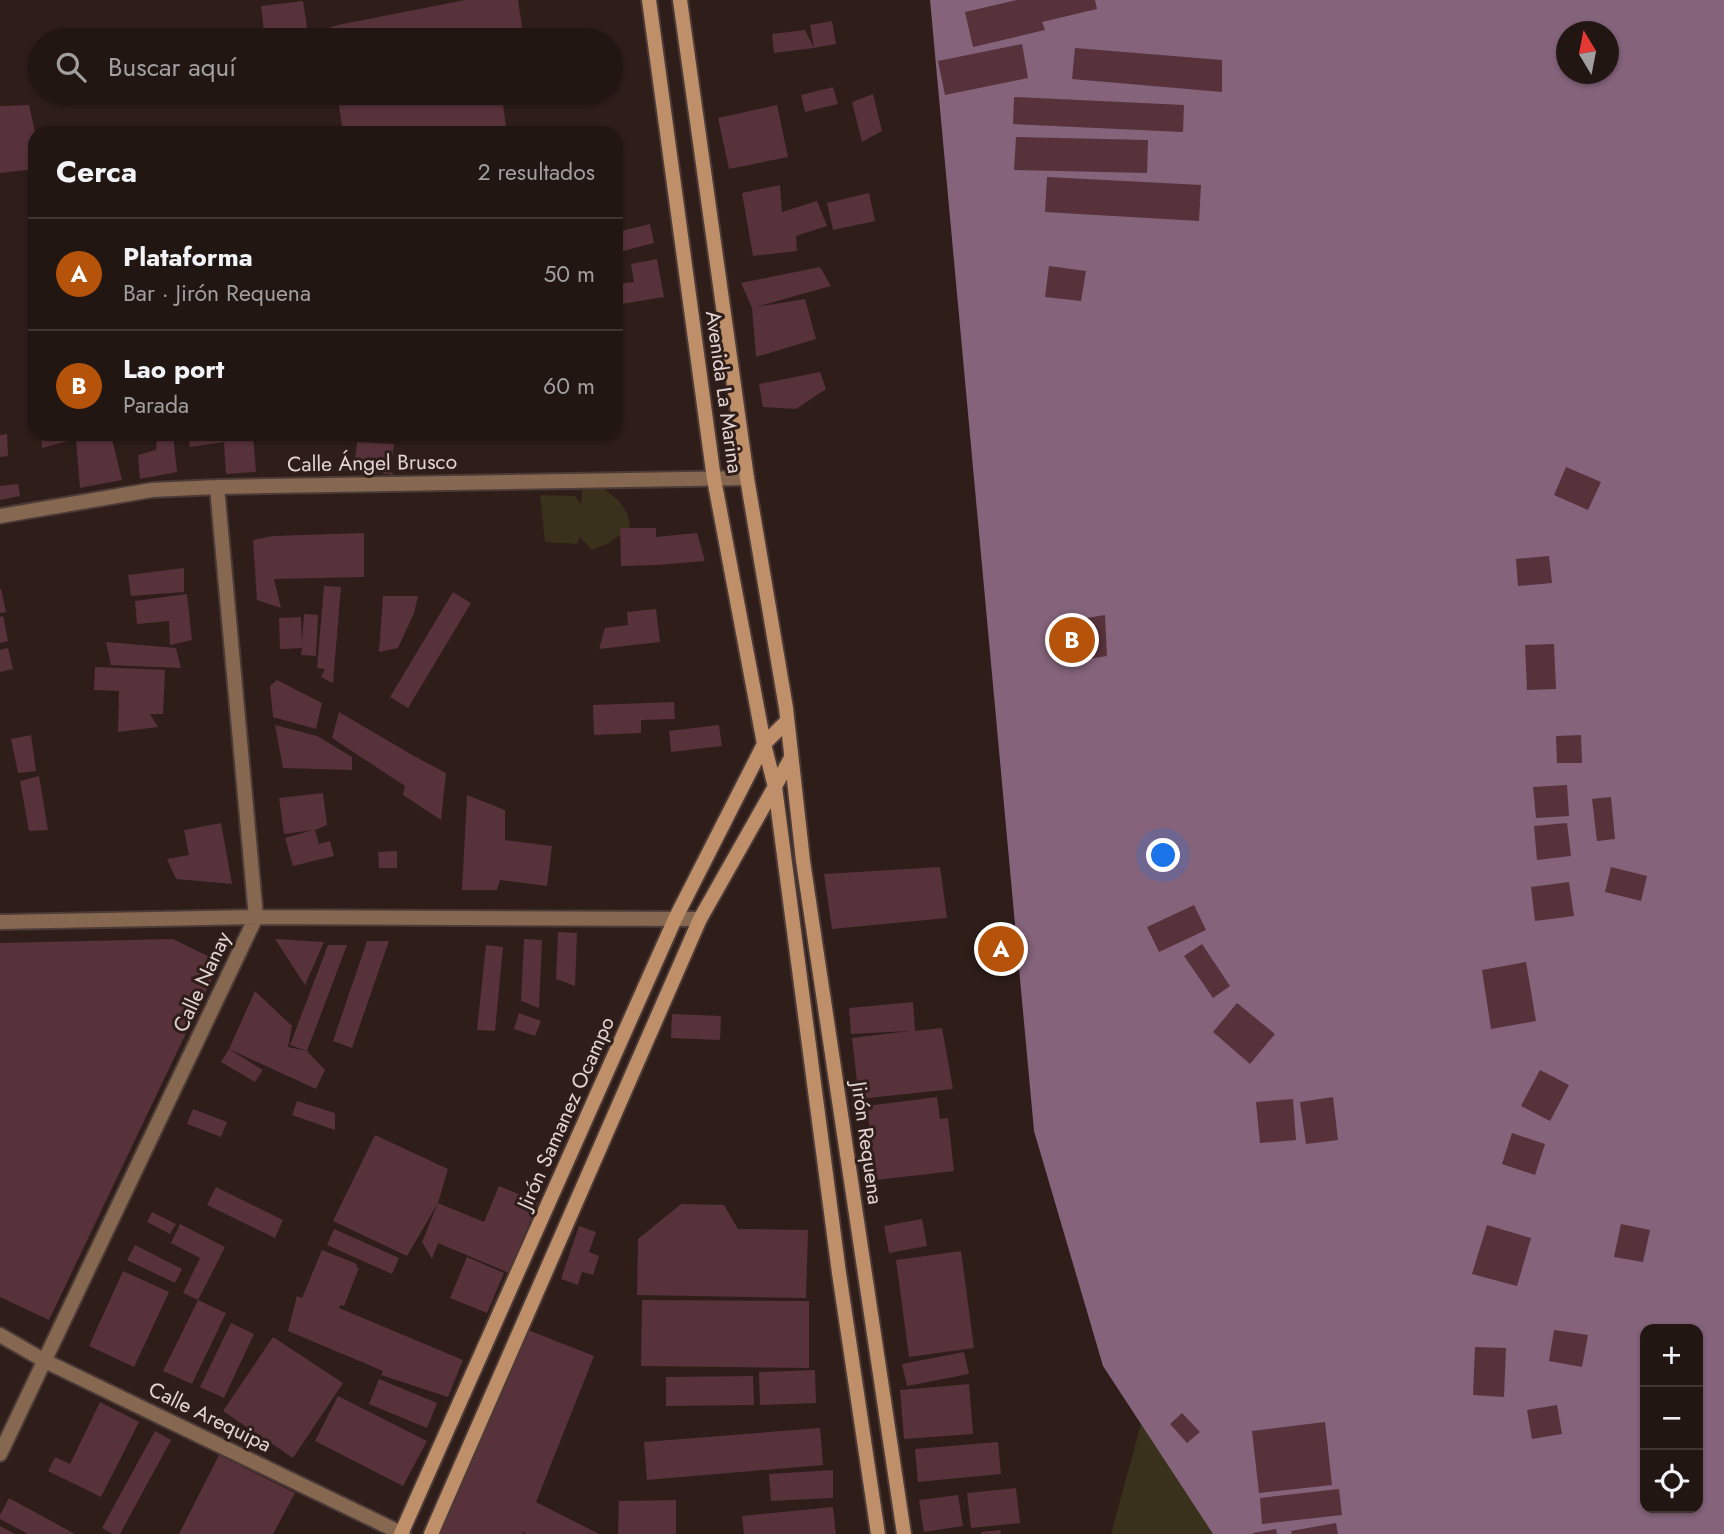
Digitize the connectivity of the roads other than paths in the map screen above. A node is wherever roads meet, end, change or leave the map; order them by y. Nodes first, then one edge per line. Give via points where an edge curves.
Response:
1 (649, 0) edge
2 (680, 0) edge
3 (747, 478) junction
4 (714, 479) junction
5 (217, 487) junction
6 (0, 516) edge
7 (787, 722) junction
8 (764, 744) junction
9 (791, 758) junction
10 (775, 787) junction
11 (256, 917) junction
12 (675, 919) junction
13 (700, 919) junction
14 (0, 922) edge
15 (864, 1268) junction
16 (839, 1273) junction
17 (0, 1335) edge
18 (45, 1361) junction
19 (0, 1454) edge
20 (402, 1534) edge
21 (431, 1534) edge
22 (878, 1534) edge
23 (904, 1534) edge

1 - 4 main road, Avenida La Marina
2 - 3 main road, Avenida La Marina
3 - 4 street, Calle Ángel Brusco
3 - 7 main road, Avenida La Marina
4 - 5 street, Calle Ángel Brusco
4 - 8 main road, Avenida La Marina
5 - 6 street, Calle Ángel Brusco via 152,491
5 - 11 street, Calle Nanay
7 - 8 main road, Jirón Samanez Ocampo
7 - 9 main road, Avenida La Marina
8 - 10 main road, Avenida La Marina
8 - 12 main road, Jirón Samanez Ocampo
9 - 10 main road
9 - 15 main road, Jirón Requena
10 - 13 main road
10 - 16 main road, Jirón Requena
11 - 12 street
11 - 14 street
11 - 18 street, Calle Nanay
12 - 13 street
12 - 20 main road, Jirón Samanez Ocampo
13 - 21 main road
15 - 16 main road
15 - 23 main road, Jirón Requena
16 - 22 main road, Jirón Requena
17 - 18 street, Calle Arequipa
18 - 19 street, Calle Nanay
18 - 20 street, Calle Arequipa

